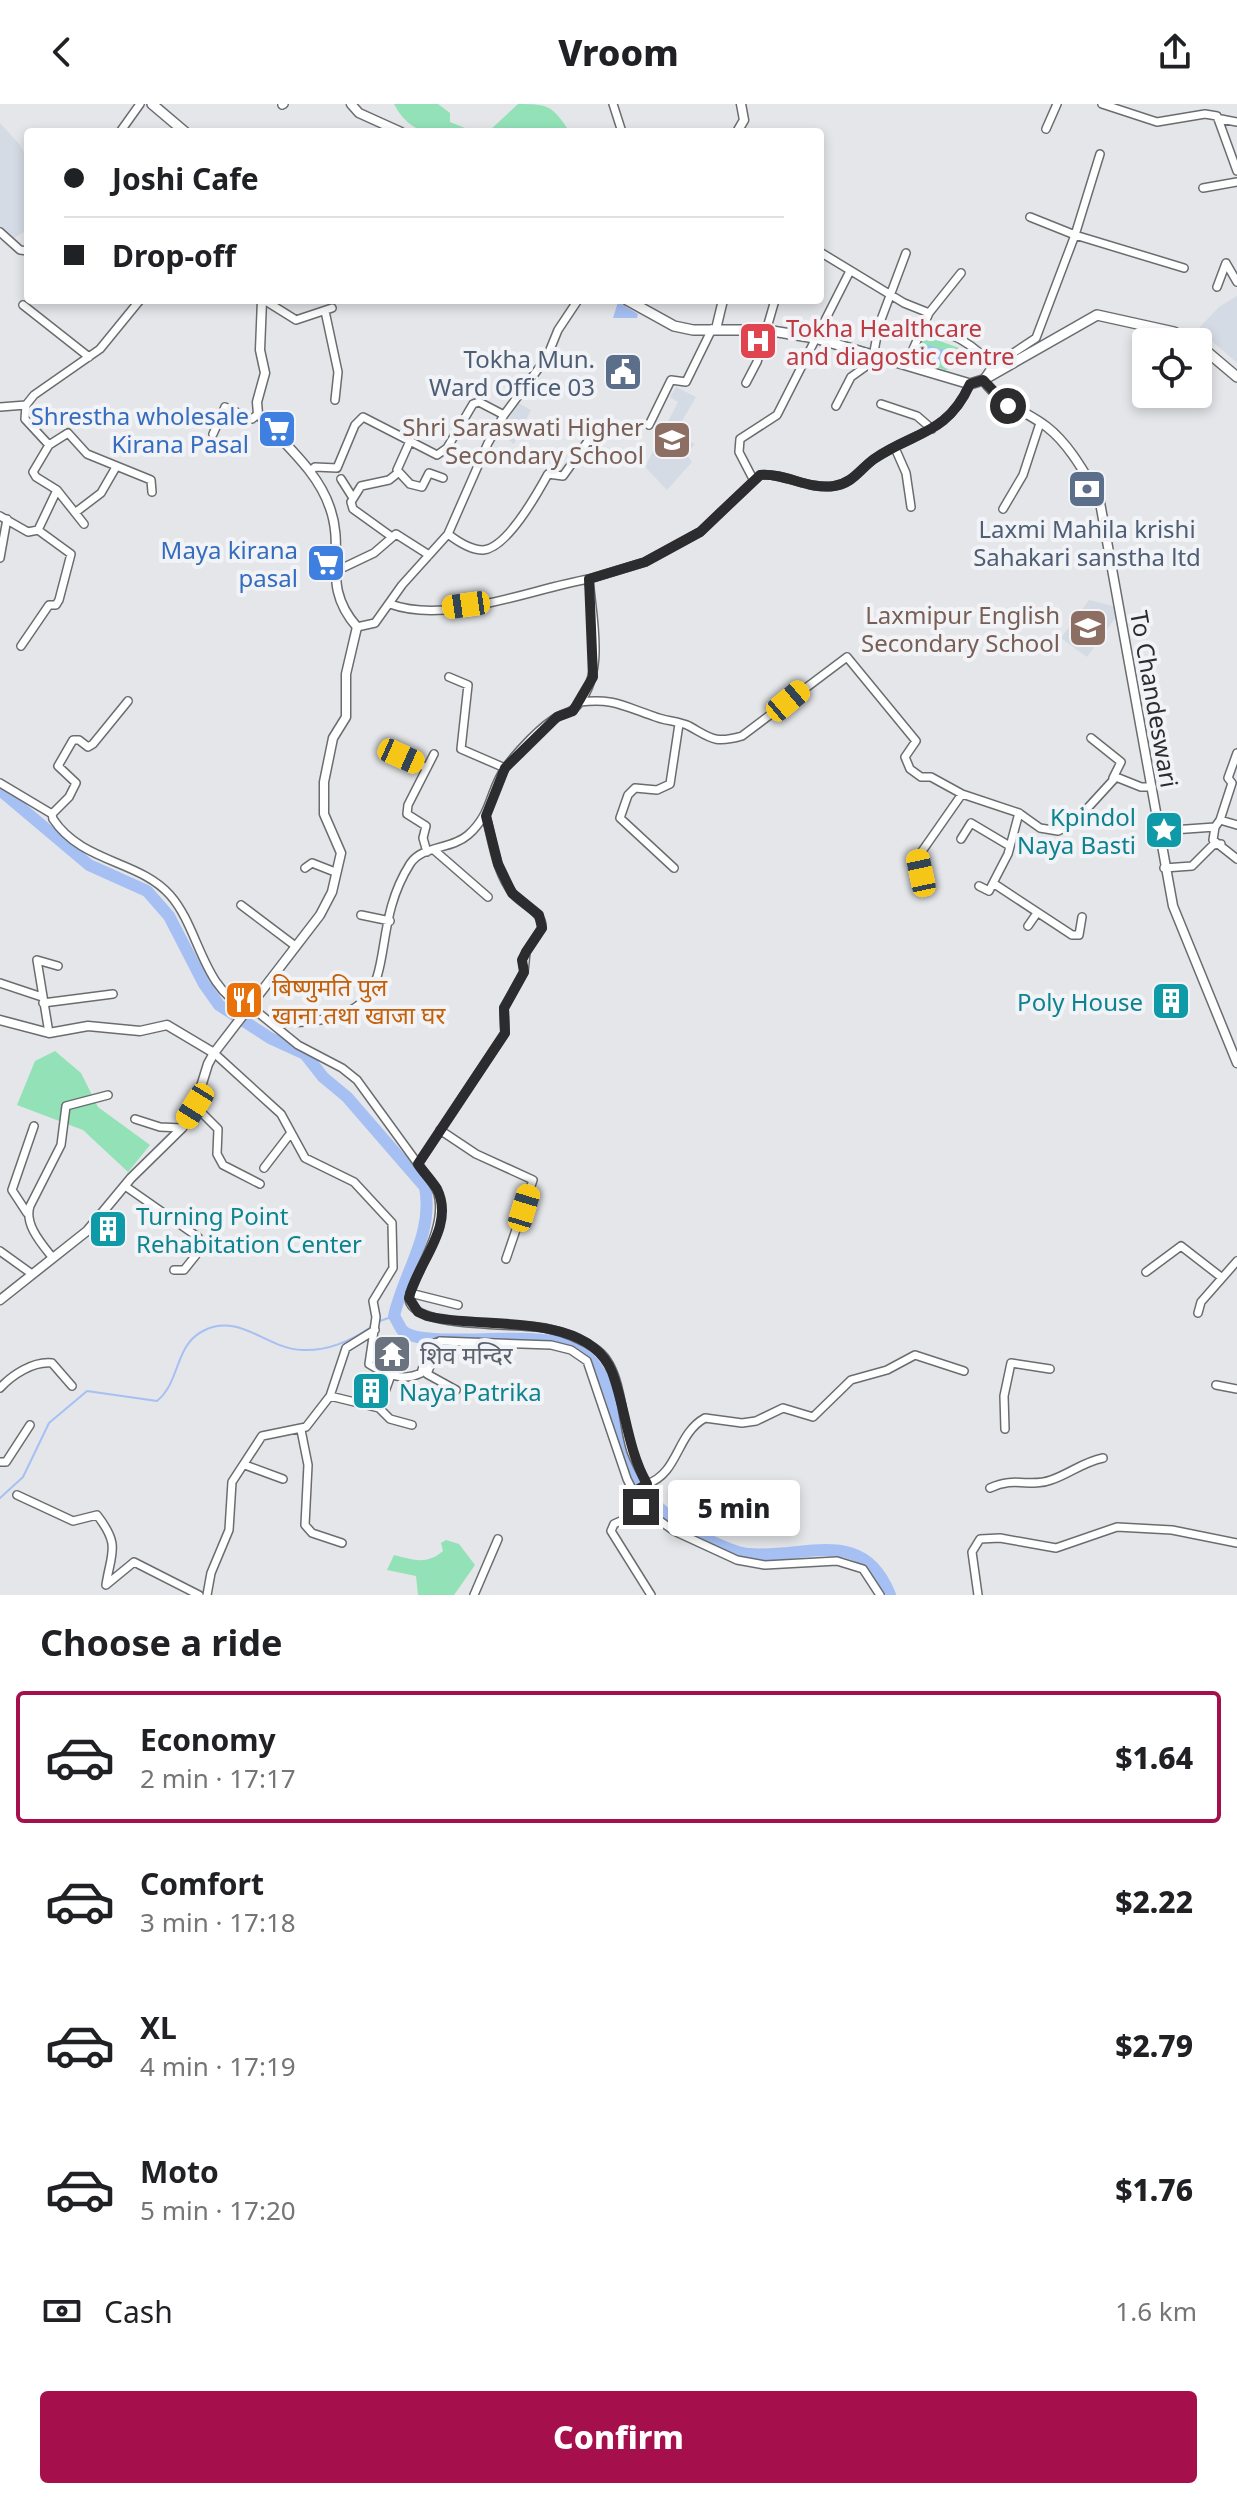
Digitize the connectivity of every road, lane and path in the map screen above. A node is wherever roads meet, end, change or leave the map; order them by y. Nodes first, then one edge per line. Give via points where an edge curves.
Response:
1 (140, 104) edge
2 (152, 104) edge
3 (351, 104) edge
4 (613, 104) edge
5 (741, 104) edge
6 (1057, 104) edge
7 (1105, 104) edge
8 (1212, 104) edge
9 (1212, 115) junction
10 (1221, 119) junction
11 (1237, 122) edge
12 (123, 128) edge
13 (180, 128) edge
14 (392, 128) edge
15 (621, 128) edge
16 (739, 128) edge
17 (1046, 129) dead end
18 (1100, 154) dead end
19 (1237, 171) edge
20 (1237, 182) edge
21 (1203, 188) dead end
22 (1030, 217) dead end
23 (0, 232) edge
24 (1075, 235) junction
25 (24, 250) edge
26 (906, 253) dead end
27 (824, 255) edge
28 (1184, 268) dead end
29 (850, 271) junction
30 (961, 273) dead end
31 (1237, 282) edge
32 (1217, 287) dead end
33 (888, 293) junction
34 (137, 304) edge
35 (263, 304) edge
36 (269, 304) edge
37 (575, 304) edge
38 (634, 304) edge
39 (722, 304) edge
40 (774, 304) edge
41 (23, 305) dead end
42 (929, 313) junction
43 (923, 324) junction
44 (1156, 328) edge
45 (714, 329) junction
46 (766, 330) junction
47 (815, 338) junction
48 (874, 354) junction
49 (1212, 355) edge
50 (89, 357) junction
51 (907, 363) junction
52 (992, 367) junction
53 (1235, 372) edge
54 (983, 380) junction
55 (746, 383) dead end
56 (970, 384) junction
57 (335, 400) dead end
58 (881, 404) dead end
59 (26, 405) junction
60 (836, 406) dead end
61 (0, 407) edge
62 (258, 414) junction
63 (504, 415) junction
64 (1040, 423) junction
65 (649, 425) dead end
66 (932, 429) junction
67 (213, 434) dead end
68 (410, 441) junction
69 (596, 442) dead end
70 (49, 445) junction
71 (895, 448) junction
72 (116, 467) junction
73 (310, 471) junction
74 (399, 472) junction
75 (443, 478) dead end
76 (341, 479) dead end
77 (753, 479) junction
78 (57, 490) junction
79 (152, 492) dead end
80 (353, 498) junction
81 (911, 507) dead end
82 (1003, 509) dead end
83 (76, 512) junction
84 (3, 517) edge
85 (84, 524) dead end
86 (38, 530) junction
87 (448, 534) junction
88 (392, 537) junction
89 (429, 555) junction
90 (0, 558) edge
91 (334, 572) junction
92 (589, 579) junction
93 (390, 604) junction
94 (357, 627) junction
95 (21, 646) dead end
96 (449, 677) dead end
97 (128, 701) dead end
98 (580, 702) junction
99 (679, 724) junction
100 (1091, 738) dead end
101 (1237, 753) edge
102 (434, 754) dead end
103 (401, 756) dead end
104 (427, 768) junction
105 (505, 768) junction
106 (1113, 778) junction
107 (0, 783) edge
108 (1152, 787) junction
109 (962, 794) junction
110 (1019, 813) junction
111 (52, 814) junction
112 (486, 816) junction
113 (1218, 824) junction
114 (1237, 825) edge
115 (1158, 831) junction
116 (961, 839) dead end
117 (1221, 844) junction
118 (1008, 845) junction
119 (431, 851) junction
120 (1237, 859) edge
121 (305, 868) dead end
122 (674, 868) dead end
123 (1164, 868) junction
124 (335, 872) junction
125 (927, 879) dead end
126 (993, 883) junction
127 (979, 886) dead end
128 (488, 897) dead end
129 (241, 905) dead end
130 (1037, 913) junction
131 (361, 915) dead end
132 (1082, 917) dead end
133 (390, 921) junction
134 (1028, 926) dead end
135 (294, 945) junction
136 (58, 966) dead end
137 (0, 983) edge
138 (113, 994) dead end
139 (42, 1000) junction
140 (247, 1009) junction
141 (0, 1020) edge
142 (271, 1023) junction
143 (49, 1033) junction
144 (214, 1053) junction
145 (1237, 1063) edge
146 (108, 1095) dead end
147 (195, 1106) junction
148 (135, 1119) dead end
149 (34, 1126) dead end
150 (182, 1128) junction
151 (440, 1130) junction
152 (290, 1134) junction
153 (418, 1164) junction
154 (264, 1168) dead end
155 (260, 1184) dead end
156 (125, 1186) junction
157 (27, 1213) junction
158 (0, 1251) edge
159 (52, 1257) junction
160 (506, 1259) dead end
161 (1237, 1261) edge
162 (174, 1270) dead end
163 (1146, 1272) dead end
164 (32, 1274) junction
165 (1221, 1277) junction
166 (410, 1293) junction
167 (0, 1300) edge
168 (458, 1305) dead end
169 (1198, 1313) dead end
170 (375, 1330) junction
171 (440, 1341) junction
172 (1050, 1369) dead end
173 (964, 1371) dead end
174 (391, 1375) junction
175 (1216, 1385) dead end
176 (72, 1386) dead end
177 (0, 1388) edge
178 (1237, 1389) edge
179 (456, 1390) dead end
180 (330, 1396) junction
181 (379, 1408) junction
182 (30, 1425) dead end
183 (412, 1425) dead end
184 (1005, 1429) dead end
185 (301, 1430) junction
186 (1103, 1458) dead end
187 (0, 1462) edge
188 (245, 1465) junction
189 (283, 1479) dead end
190 (640, 1488) junction
191 (990, 1488) dead end
192 (17, 1495) dead end
193 (645, 1510) junction
194 (498, 1539) dead end
195 (342, 1543) dead end
196 (1237, 1543) edge
197 (477, 1594) edge
198 (199, 1595) edge
199 (207, 1595) edge
200 (651, 1595) edge
201 (880, 1595) edge
202 (978, 1595) edge

1 - 12 street
2 - 13 main road
3 - 14 street
4 - 15 street
5 - 16 street via 744,120
6 - 17 street
7 - 9 street via 1157,122
8 - 9 street
9 - 10 street
10 - 11 street
10 - 19 street
18 - 24 street
20 - 21 street
22 - 24 street
23 - 25 street
24 - 28 street
24 - 52 street via 1036,338
26 - 33 street
27 - 29 street
29 - 33 street
29 - 47 street
30 - 42 street
31 - 32 street via 1226,263
33 - 42 street
33 - 48 street
34 - 50 street
35 - 62 street via 260,350 265,373
36 - 57 street via 293,320 328,310 338,372
37 - 63 street via 547,357
38 - 45 main road via 674,326
39 - 45 street
40 - 46 street
41 - 50 street
42 - 43 street
43 - 51 street
43 - 52 street via 980,350
44 - 54 main road via 1097,315
45 - 46 main road
45 - 65 street via 686,382 671,380
46 - 47 main road
46 - 55 street
47 - 48 main road
47 - 77 street via 777,415 740,439 739,452
48 - 51 main road
48 - 60 street via 872,362 851,377
49 - 53 main road
50 - 59 street
51 - 56 main road
52 - 54 street
54 - 56 main road
54 - 64 street, To Chandeswari via 994,396
56 - 66 street via 958,409
58 - 66 street via 917,416
59 - 61 street
59 - 70 street via 25,419
62 - 67 street via 252,419 225,407
62 - 73 street
63 - 68 street via 473,404 440,455
63 - 87 street via 464,489
64 - 82 street via 1023,475
64 - 108 street, To Chandeswari via 1078,462 1099,497
66 - 71 street
68 - 73 street via 363,417 337,468
68 - 74 street
69 - 87 street via 588,441 563,476 548,474 519,524 494,545 473,548
70 - 72 street via 68,433 87,454
70 - 78 street via 33,472
71 - 77 street via 835,486 816,487 770,474
71 - 81 street via 906,473
72 - 79 street via 151,480
72 - 83 street via 101,493
73 - 91 street via 332,511
74 - 75 street via 410,484 422,487 429,473
74 - 80 street via 389,480 361,486
76 - 80 street
77 - 92 street via 712,523 687,540 645,562
78 - 83 street
78 - 86 street
80 - 88 street via 353,509
83 - 85 street
84 - 86 street via 28,532
84 - 90 street
86 - 95 street via 71,554 59,600 49,605
87 - 89 street
88 - 89 street via 396,534
88 - 91 street via 374,553
89 - 93 street
91 - 94 street via 338,599
92 - 93 street via 538,593 417,612
92 - 98 street via 593,677
93 - 94 street via 375,623
94 - 124 street via 347,665 346,717 332,743 323,795 325,820 341,853
96 - 105 street via 468,685 461,749
97 - 111 street via 93,744 73,740 61,757 58,766 76,783
98 - 99 street via 604,699
98 - 105 street
99 - 109 street via 701,737 742,736 847,657 916,741 905,757 910,769
99 - 122 street via 670,784 657,790 635,788 620,818
100 - 106 street via 1121,762
101 - 113 street
102 - 104 street
103 - 104 street
104 - 119 street via 407,814 426,826 423,838
105 - 112 street
106 - 108 street
106 - 110 street via 1073,824 1058,831 1040,828
107 - 111 street
108 - 115 street, To Chandeswari
109 - 110 street
109 - 125 street via 918,857
110 - 118 street
111 - 140 street via 88,852 138,873 168,893 215,979
112 - 119 street via 459,842
112 - 151 street via 512,893 539,915 542,928 522,960 524,972 504,1008 505,1033
113 - 114 street
113 - 115 street
113 - 117 street via 1213,840
115 - 123 street, To Chandeswari
116 - 118 street via 971,823
117 - 120 street
117 - 123 street via 1213,845 1192,866
118 - 126 street
119 - 128 street
119 - 133 street via 410,864
121 - 124 street via 312,863
123 - 145 street, To Chandeswari via 1173,906
124 - 135 street via 328,901
126 - 127 street via 989,891
126 - 130 street
129 - 135 street
130 - 132 street via 1078,936
130 - 134 street
131 - 133 street
133 - 142 street via 373,991 341,1017
135 - 140 street
136 - 139 street via 37,960
137 - 139 street
138 - 139 street
139 - 143 street
140 - 142 street
140 - 144 street
141 - 143 street
142 - 153 street via 357,1080
143 - 144 street via 88,1026 140,1031 167,1025
144 - 147 street
144 - 152 street via 281,1114
146 - 157 street via 66,1106 61,1145
147 - 150 street
147 - 155 street via 218,1129 217,1154 223,1165
148 - 150 street
149 - 157 street via 12,1190
150 - 156 street
151 - 153 street
151 - 160 street via 476,1154 533,1180
152 - 154 street
152 - 170 street via 305,1158 354,1182 392,1223 393,1268 373,1301
153 - 166 street via 438,1191 439,1224
156 - 159 street via 87,1231
156 - 162 street via 198,1237 191,1264
157 - 159 street via 39,1243
158 - 164 street
159 - 164 street
161 - 165 street
163 - 165 street via 1181,1246
164 - 167 street
165 - 169 street
166 - 168 street
166 - 190 street via 410,1303 427,1316 543,1328 575,1336 599,1351 613,1376
170 - 174 street via 368,1360
170 - 180 street via 346,1348
171 - 174 street via 430,1345 421,1373
171 - 179 street via 427,1374
171 - 190 street via 551,1345 587,1361 610,1436
172 - 184 street via 1011,1363
173 - 190 street via 915,1355 851,1380 813,1417 783,1408 742,1423 705,1418 682,1442 667,1472
174 - 181 street
175 - 178 street
176 - 177 street via 52,1363 43,1362
180 - 181 street
180 - 185 street
181 - 183 street via 390,1419
182 - 187 street via 6,1462
185 - 188 street via 262,1436
185 - 195 street via 308,1465 305,1525 312,1533
186 - 191 street via 1053,1480 1009,1480
188 - 189 street
188 - 199 street via 232,1482 229,1530
190 - 193 street
192 - 198 street via 73,1521 97,1515 113,1546 106,1585 134,1562
193 - 200 street via 614,1524 611,1531
193 - 201 street via 674,1531 737,1560 765,1565 837,1561 863,1569
194 - 197 street
196 - 202 street via 1143,1527 1117,1527 1056,1548 980,1539 972,1552

